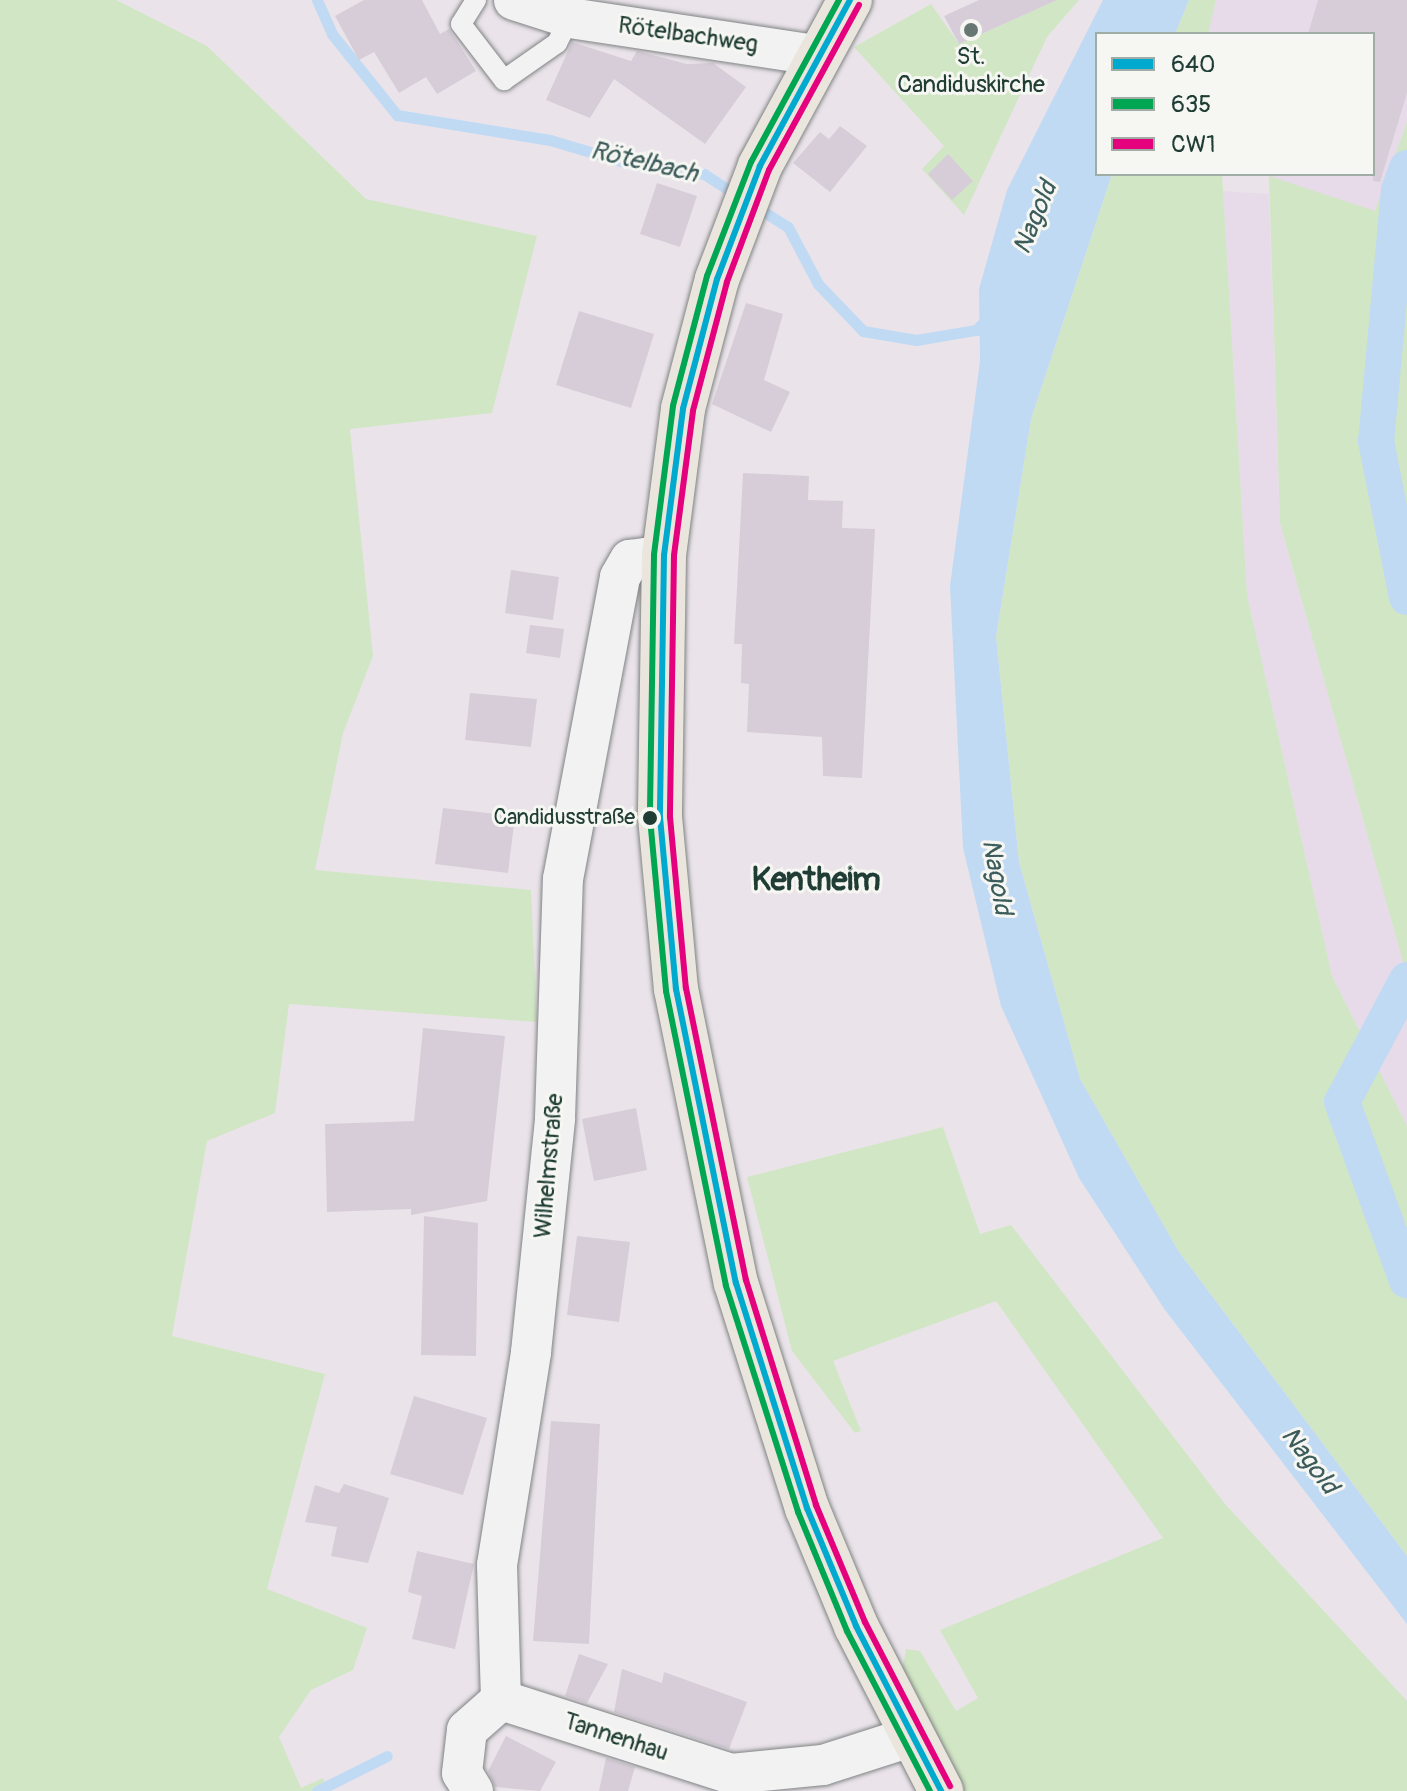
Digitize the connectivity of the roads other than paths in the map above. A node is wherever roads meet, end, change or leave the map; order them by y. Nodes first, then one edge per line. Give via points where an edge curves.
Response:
1 (476, 0) edge
2 (514, 0) edge
3 (850, 0) edge
4 (570, 18) junction
5 (815, 55) junction
6 (664, 555) junction
7 (501, 1700) junction
8 (910, 1737) junction
9 (736, 1782) edge
10 (473, 1791) edge
11 (941, 1791) edge

1 - 4 lane via 461,24 504,80 557,43
2 - 4 street, Rötelbachweg
3 - 5 main road
4 - 5 street, Rötelbachweg
5 - 6 main road via 737,222 683,409
6 - 7 street, Wilhelmstraße via 630,560 620,577 563,879 555,1118 531,1352 497,1565
6 - 8 main road via 660,817 676,989 706,1155 736,1283 807,1508
7 - 9 street, Tannenhau
7 - 10 street via 467,1730 462,1773
8 - 9 street, Tannenhau via 823,1765
8 - 11 main road

